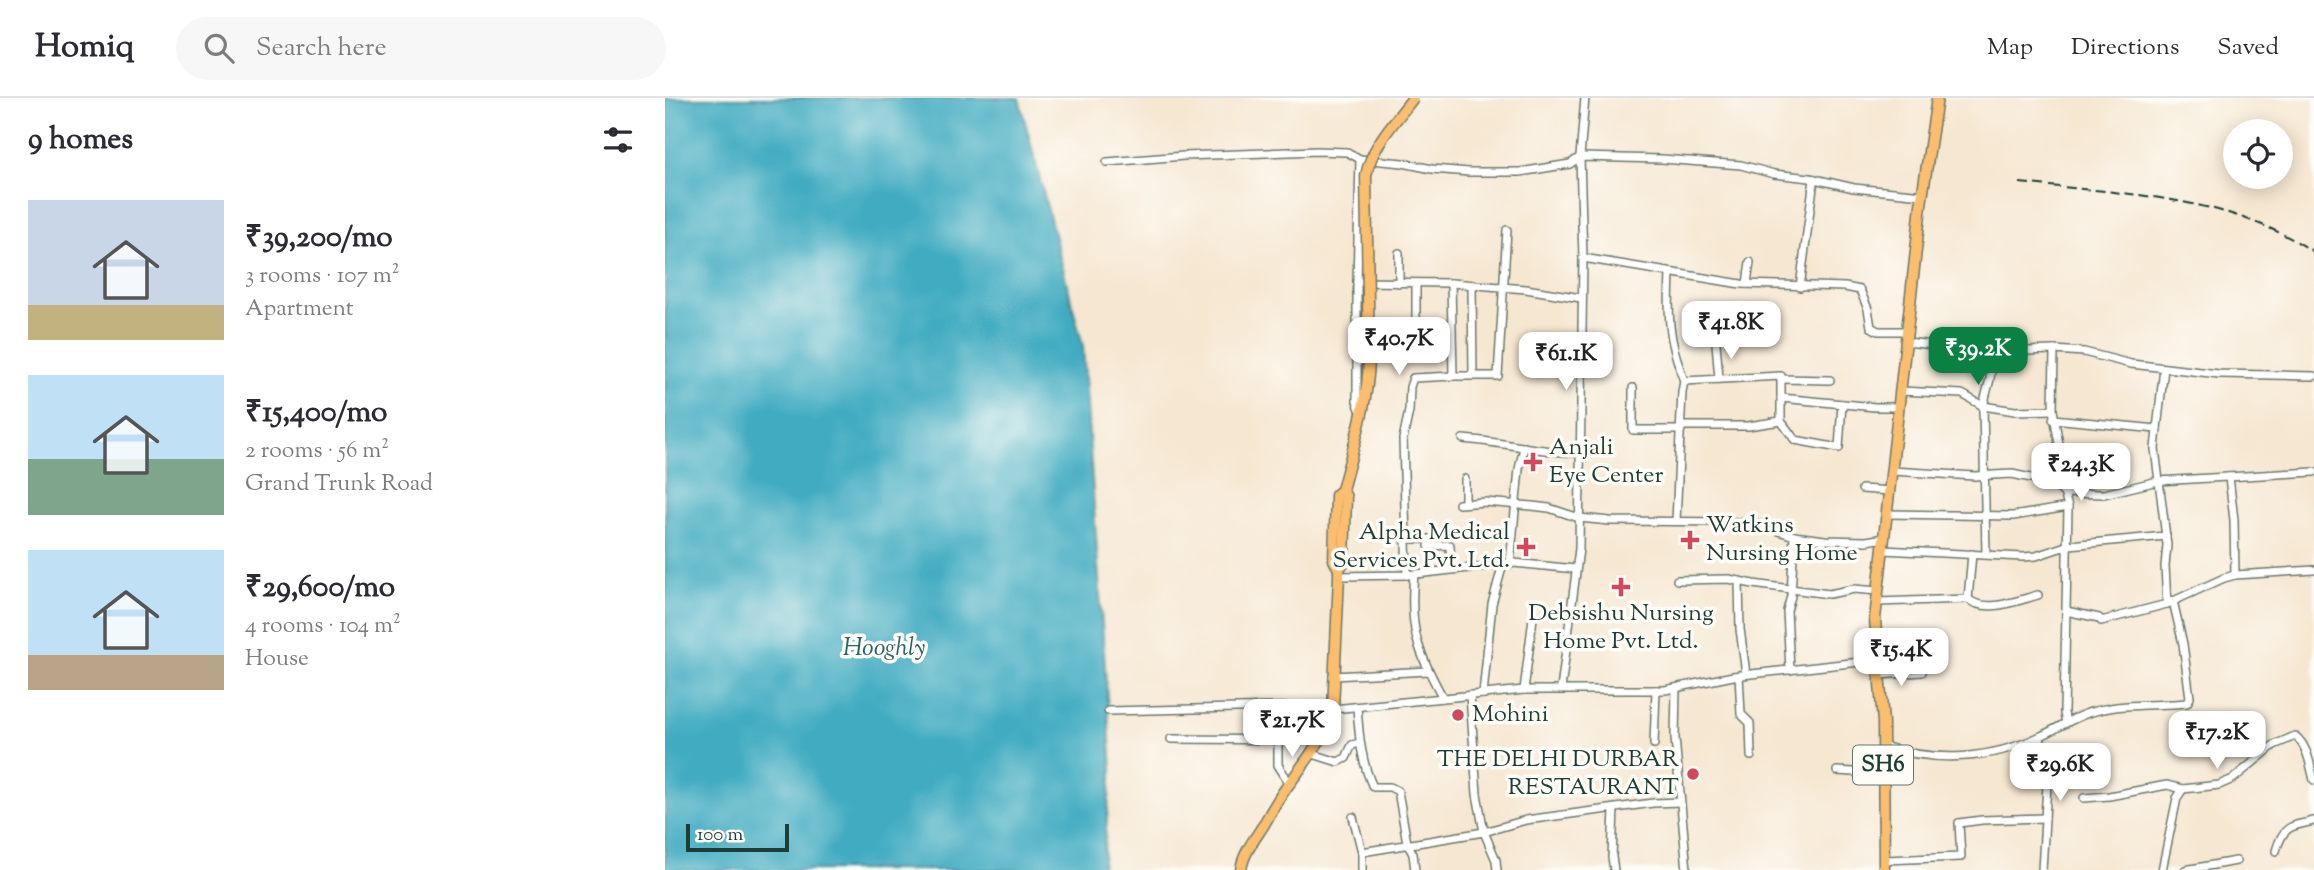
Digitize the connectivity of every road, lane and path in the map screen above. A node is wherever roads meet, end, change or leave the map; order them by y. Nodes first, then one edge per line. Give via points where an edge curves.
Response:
1 (1413, 98) edge
2 (1585, 98) edge
3 (1937, 98) edge
4 (1580, 157) junction
5 (1360, 159) junction
6 (1107, 162) dead end
7 (1814, 179) junction
8 (1923, 195) junction
9 (1507, 230) dead end
10 (1399, 253) dead end
11 (1583, 258) junction
12 (1750, 262) dead end
13 (1670, 273) junction
14 (1357, 282) junction
15 (1399, 283) junction
16 (1416, 283) junction
17 (1451, 283) junction
18 (1747, 284) junction
19 (1472, 285) junction
20 (1800, 287) junction
21 (1503, 288) junction
22 (1581, 298) junction
23 (1416, 330) dead end
24 (1908, 331) junction
25 (1907, 342) junction
26 (1716, 343) dead end
27 (2054, 350) junction
28 (1993, 352) junction
29 (2164, 368) junction
30 (1473, 375) junction
31 (1453, 376) junction
32 (2314, 376) edge
33 (1719, 379) junction
34 (1781, 379) junction
35 (1830, 380) dead end
36 (1684, 381) junction
37 (1633, 388) dead end
38 (1901, 391) junction
39 (1781, 398) junction
40 (1842, 404) junction
41 (1983, 406) junction
42 (1899, 407) junction
43 (2053, 410) junction
44 (1361, 414) junction
45 (2053, 419) junction
46 (1781, 421) junction
47 (1681, 428) junction
48 (2157, 429) junction
49 (1463, 439) dead end
50 (1524, 447) junction
51 (1579, 453) junction
52 (1892, 471) junction
53 (2314, 472) edge
54 (1984, 475) junction
55 (2229, 477) junction
56 (1465, 479) dead end
57 (2158, 481) junction
58 (1862, 489) dead end
59 (1890, 491) junction
60 (2064, 493) junction
61 (1516, 505) junction
62 (2068, 507) junction
63 (1888, 514) junction
64 (1986, 516) junction
65 (1579, 518) junction
66 (1677, 521) junction
67 (1794, 536) junction
68 (2166, 536) junction
69 (1885, 538) junction
70 (1404, 539) junction
71 (2069, 545) junction
72 (1883, 550) junction
73 (1972, 554) junction
74 (1986, 554) junction
75 (1507, 564) junction
76 (1451, 569) junction
77 (1576, 569) junction
78 (2314, 570) edge
79 (1339, 573) junction
80 (1410, 574) junction
81 (2235, 575) junction
82 (1677, 580) dead end
83 (1739, 581) junction
84 (1792, 588) junction
85 (1878, 590) junction
86 (2038, 595) dead end
87 (1968, 598) junction
88 (1877, 602) junction
89 (2170, 602) junction
90 (2066, 611) junction
91 (1533, 618) dead end
92 (1878, 660) junction
93 (1790, 670) junction
94 (1428, 671) junction
95 (1922, 672) dead end
96 (1743, 675) junction
97 (1879, 675) junction
98 (1333, 676) junction
99 (1561, 688) junction
100 (1676, 688) junction
101 (1524, 690) junction
102 (1656, 690) junction
103 (1483, 694) junction
104 (1470, 695) junction
105 (1443, 698) junction
106 (1357, 708) junction
107 (1333, 709) junction
108 (1108, 711) dead end
109 (2066, 723) junction
110 (2040, 737) junction
111 (1171, 739) dead end
112 (1278, 740) junction
113 (1320, 740) junction
114 (1360, 743) junction
115 (1654, 744) dead end
116 (1883, 746) junction
117 (1313, 754) junction
118 (1751, 756) dead end
119 (2312, 758) edge
120 (1837, 771) dead end
121 (1883, 774) junction
122 (2314, 780) edge
123 (1290, 784) junction
124 (2183, 789) junction
125 (2084, 798) dead end
126 (1680, 802) junction
127 (1614, 809) junction
128 (1353, 817) dead end
129 (2045, 818) junction
130 (2314, 821) edge
131 (1485, 832) junction
132 (1407, 844) junction
133 (2276, 851) dead end
134 (1361, 852) junction
135 (2237, 861) dead end
136 (1884, 865) edge
137 (1241, 870) edge
138 (1362, 870) edge
139 (1415, 870) edge
140 (1497, 870) edge
141 (1614, 870) edge
142 (1687, 870) edge
143 (2042, 870) edge
144 (2162, 870) edge
145 (2185, 870) edge

1 - 44 main road, bridge via 1376,148 1366,176 1369,359
2 - 4 street
3 - 8 main road, SH6
4 - 5 street via 1570,164 1520,172 1469,172
4 - 7 street via 1741,165
4 - 11 street
5 - 6 street via 1347,152 1305,151
5 - 14 street
7 - 8 street
7 - 20 street
8 - 24 main road, SH6
9 - 21 street
10 - 15 street
11 - 13 street
11 - 22 street
12 - 18 street
13 - 18 street
13 - 36 street via 1668,321
14 - 15 street
14 - 44 street via 1357,401
15 - 16 street
16 - 17 street
16 - 23 street
17 - 19 street
17 - 31 street
18 - 20 street
19 - 21 street
19 - 30 street
20 - 24 street via 1860,290 1871,327
21 - 22 street
21 - 30 street via 1498,376
22 - 51 street
24 - 25 main road, SH6
25 - 28 street
25 - 38 main road, SH6
26 - 33 street
27 - 28 street
27 - 29 street
27 - 43 street
28 - 41 street
29 - 32 street
29 - 48 street
30 - 31 street
31 - 70 street via 1413,379 1410,387 1403,439
33 - 34 street via 1763,375
33 - 36 street
34 - 35 street
34 - 39 street
36 - 47 street
37 - 47 street via 1633,430
38 - 41 street via 1962,394
38 - 42 main road, SH6
39 - 40 street
39 - 46 street
40 - 42 street
40 - 46 street via 1839,448 1795,440
41 - 43 street
41 - 54 street
42 - 52 main road, SH6
43 - 45 street
44 - 79 main road via 1342,490 1346,497 1344,562
45 - 48 street
45 - 60 street
46 - 47 street
47 - 66 street
48 - 57 street
49 - 50 street
50 - 51 street
50 - 61 street
51 - 65 street
52 - 54 street
52 - 59 main road, SH6
53 - 55 street
54 - 60 street via 2012,474 2050,482
54 - 64 street
55 - 57 street
55 - 81 street
56 - 61 street via 1462,503
57 - 60 street via 2104,494
57 - 68 street
58 - 59 street
59 - 63 main road, SH6
60 - 62 street
61 - 65 street
61 - 75 street
62 - 64 street
62 - 71 street
63 - 64 street
63 - 69 main road, SH6
64 - 74 street
65 - 66 street
65 - 77 street
66 - 67 street via 1740,522
67 - 69 street
67 - 84 street
68 - 71 street
68 - 89 street
69 - 72 main road, SH6
70 - 76 street via 1430,539 1429,546 1450,545
70 - 80 street
71 - 74 street via 2036,556
71 - 90 street
72 - 73 street
72 - 85 main road, SH6
73 - 74 street
73 - 87 street
75 - 76 street
75 - 77 street
75 - 103 street via 1492,604
76 - 80 street
77 - 99 street
78 - 81 street
79 - 80 street
79 - 98 main road
80 - 94 street via 1411,617
81 - 89 street
82 - 83 street
83 - 84 street
83 - 96 street
84 - 85 street via 1829,594
84 - 93 street via 1787,611
85 - 88 main road, SH6
86 - 87 street via 1979,606
87 - 88 street
88 - 92 main road, SH6
89 - 90 street via 2101,621
89 - 109 street via 2183,643 2189,701 2094,711
90 - 109 street
91 - 101 street
92 - 93 street
92 - 97 main road, SH6
93 - 96 street
94 - 98 street
94 - 105 street
95 - 97 street
96 - 100 street
96 - 118 street via 1741,714 1751,723
97 - 116 main road, SH6
98 - 107 main road
99 - 101 street
99 - 102 street
100 - 102 street
100 - 126 street
101 - 103 street
102 - 115 street
103 - 104 street
104 - 105 street
104 - 131 street via 1477,794
105 - 106 street
106 - 107 street
106 - 114 street
107 - 108 street
107 - 113 main road
109 - 110 street
110 - 116 street via 1999,752 1957,758
110 - 129 street via 2047,785
111 - 112 street
112 - 113 street
112 - 123 street via 1278,765
113 - 117 main road
114 - 117 street via 1338,762
114 - 132 street via 1373,787 1398,790
116 - 121 main road, SH6
117 - 123 main road
119 - 122 street
119 - 124 street via 2295,736 2274,746 2233,779
120 - 121 street
121 - 136 main road, SH6
123 - 137 main road via 1242,860
124 - 125 street via 2167,785
124 - 144 street via 2177,798
126 - 127 street
126 - 142 street
127 - 131 street via 1527,820
127 - 141 street
128 - 134 street
129 - 136 street via 1959,823 1961,857
129 - 143 street
130 - 133 street via 2282,832
131 - 132 street
131 - 140 street
132 - 134 street
132 - 139 street
134 - 138 street
135 - 145 street

